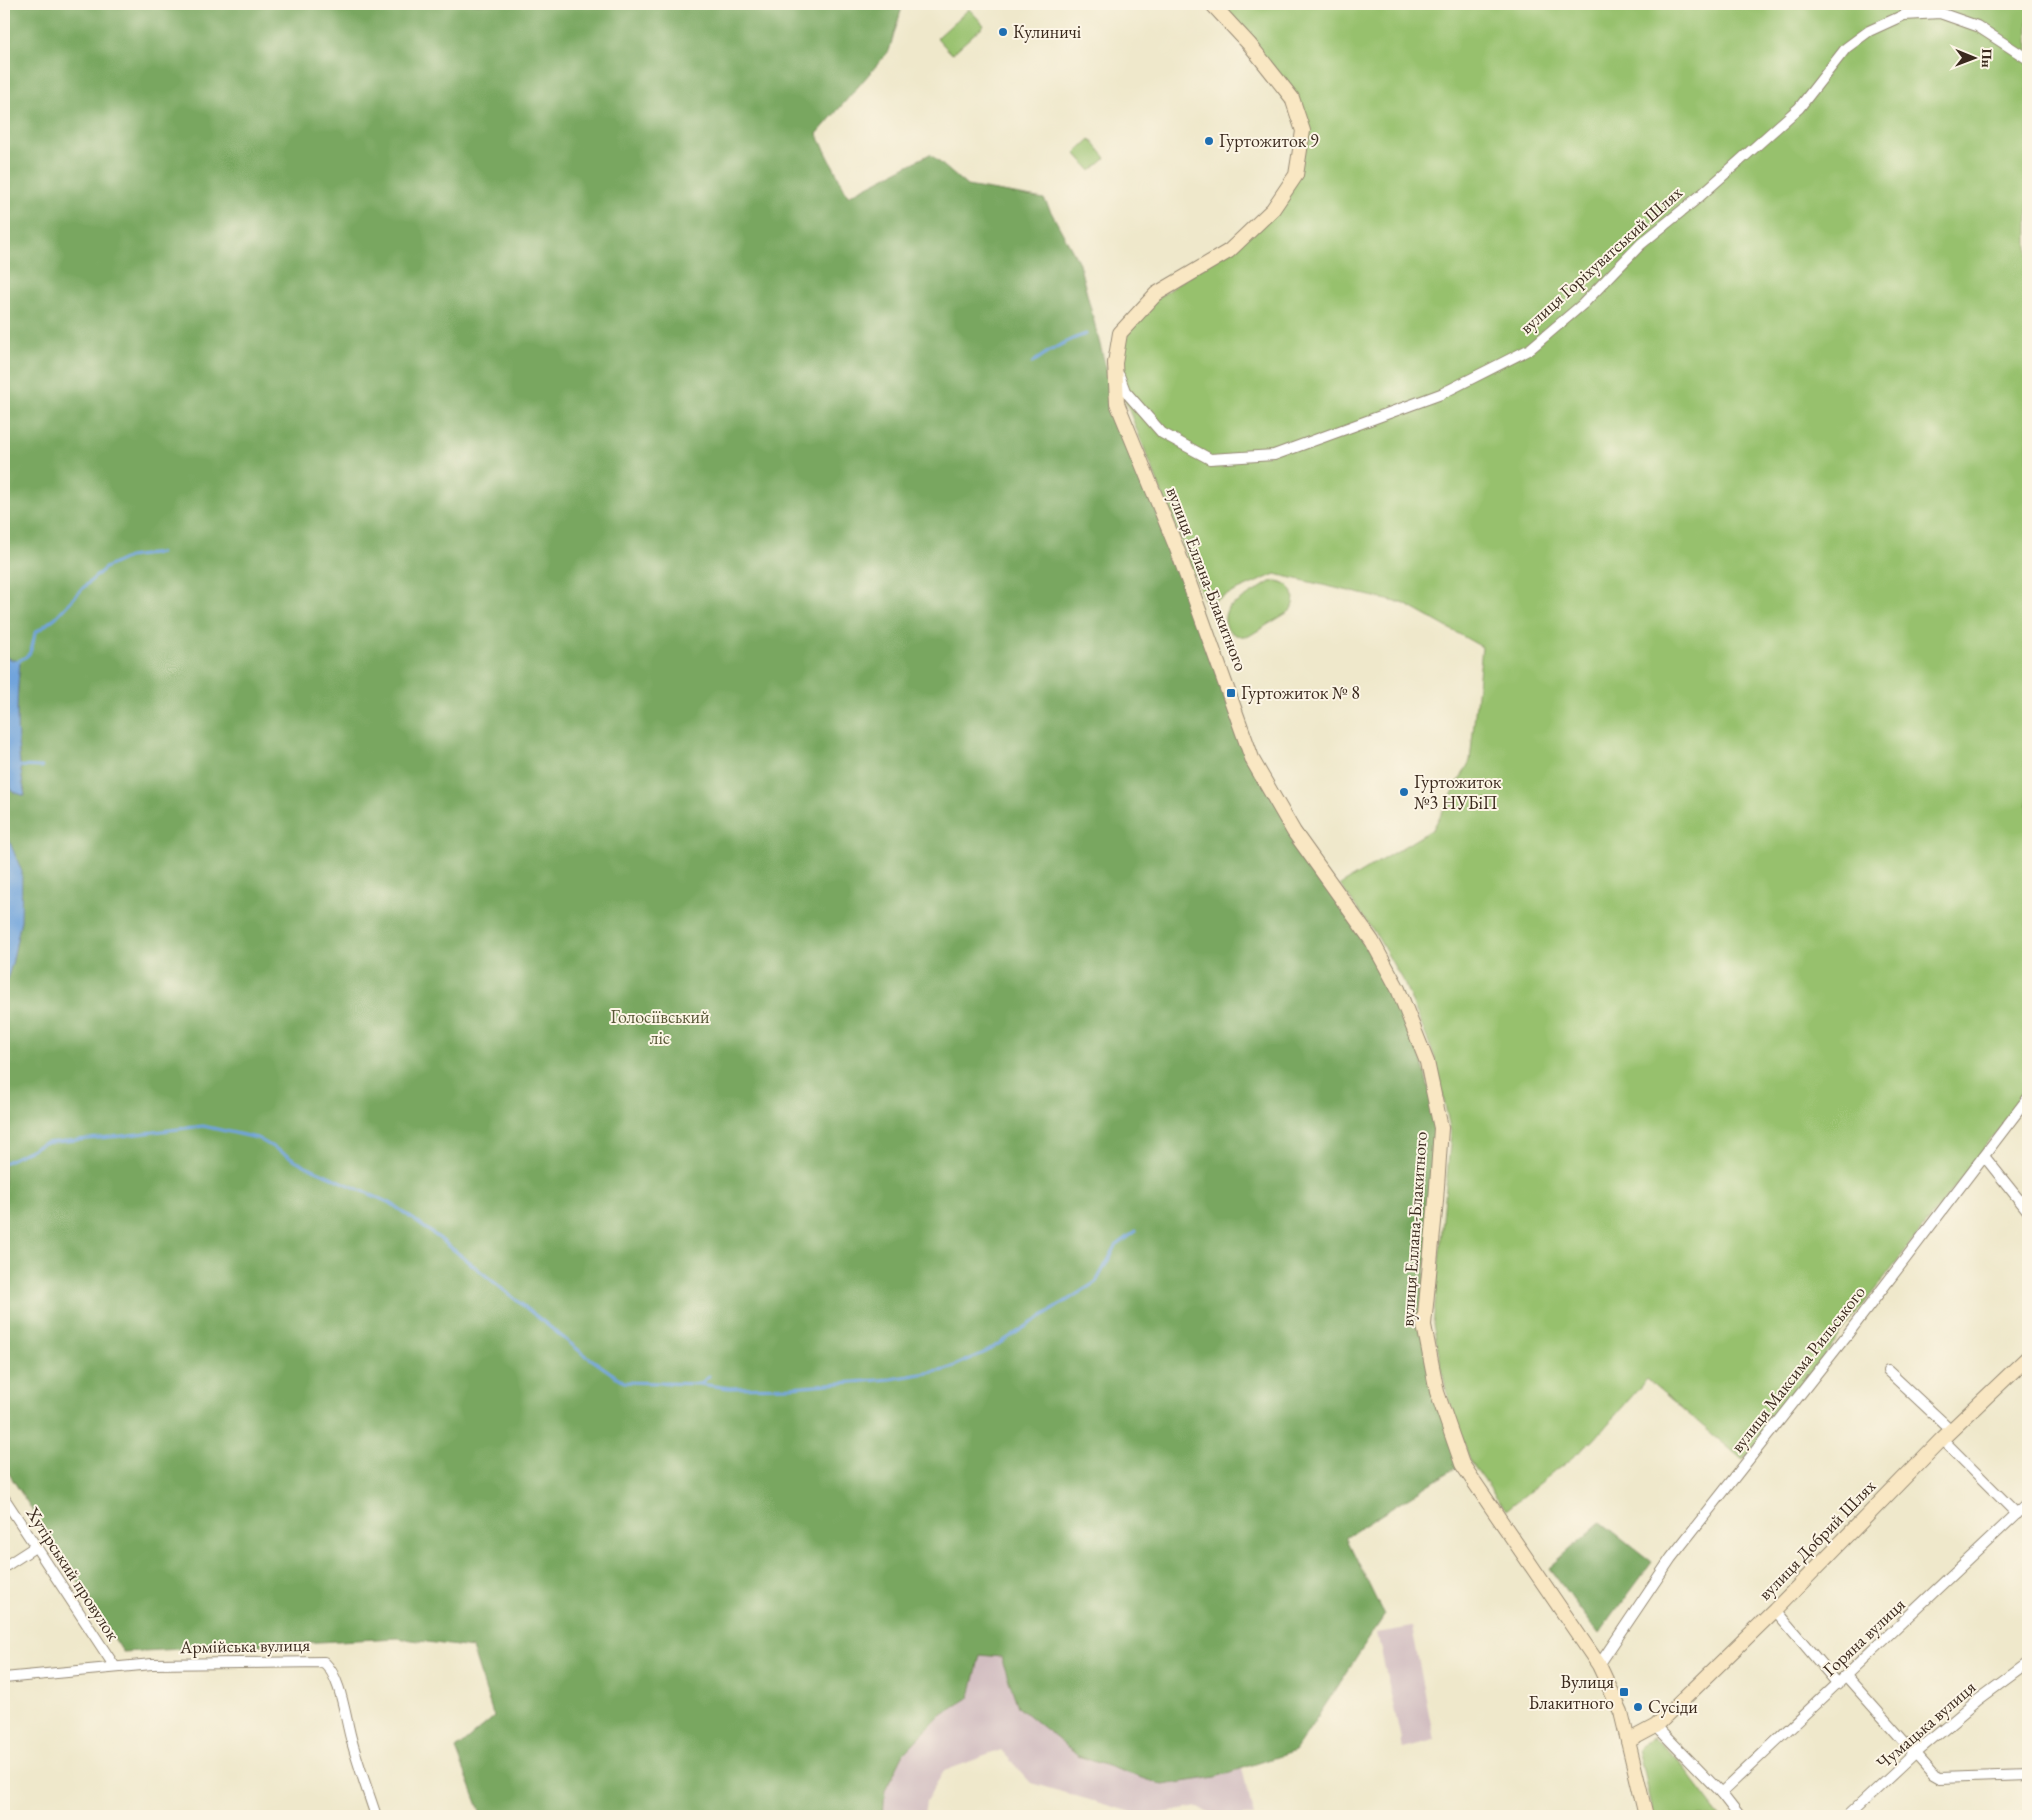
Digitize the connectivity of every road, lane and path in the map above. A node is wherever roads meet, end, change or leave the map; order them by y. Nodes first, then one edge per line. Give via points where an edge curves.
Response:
1 (1212, 4) edge
2 (2028, 59) edge
3 (1115, 363) junction
4 (2028, 1098) edge
5 (1984, 1156) junction
6 (2028, 1212) edge
7 (2028, 1357) edge
8 (1888, 1371) dead end
9 (1947, 1434) junction
10 (4, 1498) edge
11 (2028, 1503) edge
12 (2017, 1514) junction
13 (35, 1547) junction
14 (4, 1567) edge
15 (1776, 1610) junction
16 (2028, 1663) edge
17 (1599, 1665) junction
18 (115, 1667) junction
19 (4, 1678) edge
20 (1842, 1680) junction
21 (1656, 1726) junction
22 (1628, 1741) junction
23 (1914, 1754) junction
24 (2028, 1775) edge
25 (1721, 1793) junction
26 (1851, 1815) edge
27 (376, 1816) edge
28 (1646, 1816) edge
29 (1739, 1816) edge

1 - 3 street, вулиця Горіхуватський Шлях via 1292,98 1303,131 1296,175 1273,209 1229,251 1156,294 1120,333
2 - 3 street, вулиця Горіхуватський Шлях via 1977,26 1940,13 1904,15 1870,31 1846,48 1799,108 1641,244 1583,304 1530,350 1441,394 1274,455 1210,459 1162,433 1125,392
3 - 17 street, вулиця Еллана-Блакитного via 1117,402 1177,548 1253,760 1294,832 1372,941 1398,989 1427,1062 1441,1128 1424,1325 1437,1392 1462,1464
4 - 5 street, вулиця Максима Рильського
5 - 6 street
5 - 17 street, вулиця Максима Рильського via 1672,1558
7 - 9 street, вулиця Добрий Шлях
8 - 9 street
9 - 12 street
9 - 15 street, вулиця Добрий Шлях
10 - 13 street, Хутірський провулок
11 - 12 street, Горяна вулиця
12 - 20 street, Горяна вулиця
13 - 14 street
13 - 18 street, Хутірський провулок
15 - 20 street
15 - 21 street, вулиця Добрий Шлях
16 - 23 street, Чумацька вулиця
17 - 22 street, вулиця Еллана-Блакитного via 1614,1695
18 - 19 street, Армійська вулиця
18 - 27 street, Армійська вулиця via 198,1662 324,1662 336,1682
20 - 23 street
20 - 25 street, Горяна вулиця
21 - 22 street, вулиця Добрий Шлях
21 - 25 street
22 - 28 street, вулиця Еллана-Блакитного
23 - 24 street via 1940,1778
23 - 26 street, Чумацька вулиця
25 - 29 street

